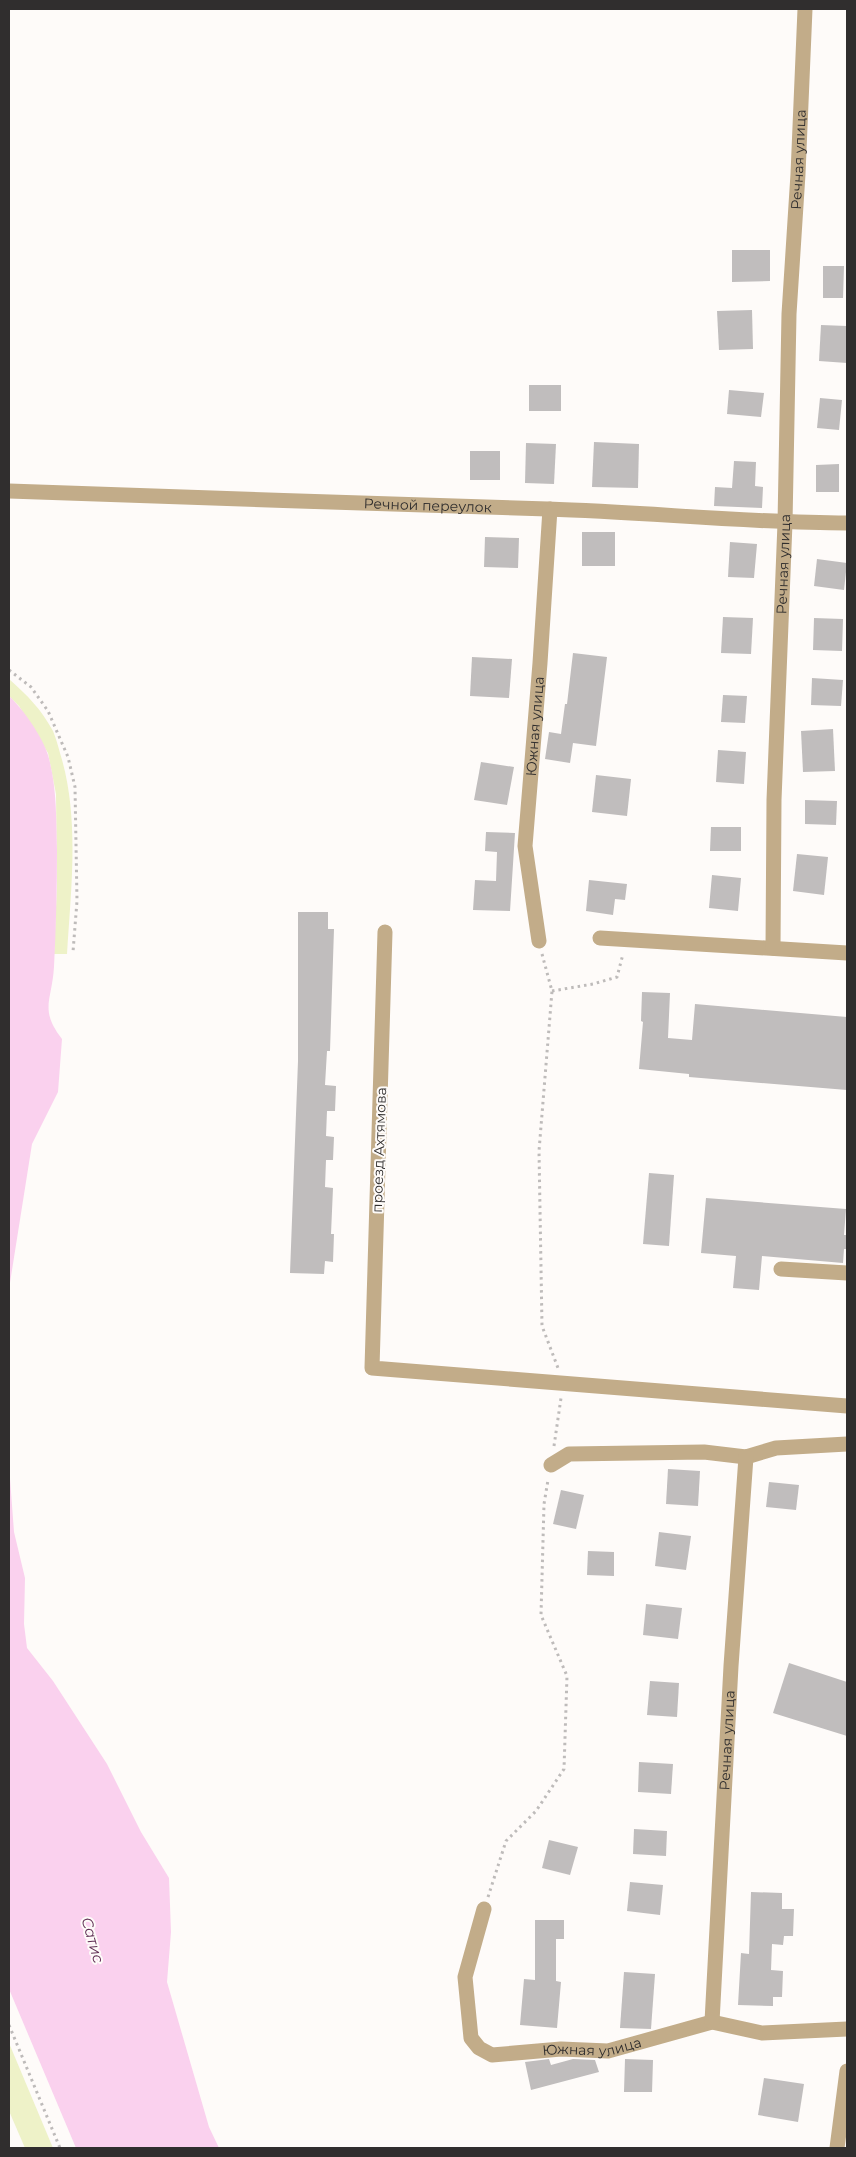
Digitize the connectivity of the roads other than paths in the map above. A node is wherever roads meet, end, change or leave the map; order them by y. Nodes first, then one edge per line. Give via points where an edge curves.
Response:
1 (805, 9) edge
2 (9, 490) edge
3 (550, 509) junction
4 (785, 523) junction
5 (847, 523) edge
6 (386, 932) dead end
7 (600, 938) dead end
8 (539, 942) road end
9 (773, 948) junction
10 (847, 954) edge
11 (781, 1269) dead end
12 (847, 1272) edge
13 (847, 1406) edge
14 (847, 1444) edge
15 (746, 1457) junction
16 (551, 1464) road end
17 (484, 1909) road end
18 (712, 2022) junction
19 (847, 2029) edge
20 (847, 2070) edge
21 (837, 2148) edge

1 - 4 street, Речная улица via 789,314
2 - 3 street, Речной переулок
3 - 4 street, Речной переулок
3 - 8 street, Южная улица via 525,846
4 - 5 street, Речной переулок
4 - 9 street, Речная улица via 774,800
6 - 13 street, проезд Ахтямова via 372,1368
7 - 9 street
9 - 10 street
11 - 12 street
14 - 15 street via 776,1448
15 - 16 street via 704,1452 569,1454
15 - 18 street, Речная улица
17 - 18 street, Южная улица via 466,1977 471,2038 479,2048 492,2055 561,2049 608,2051
18 - 19 street, Южная улица via 762,2033
20 - 21 street

